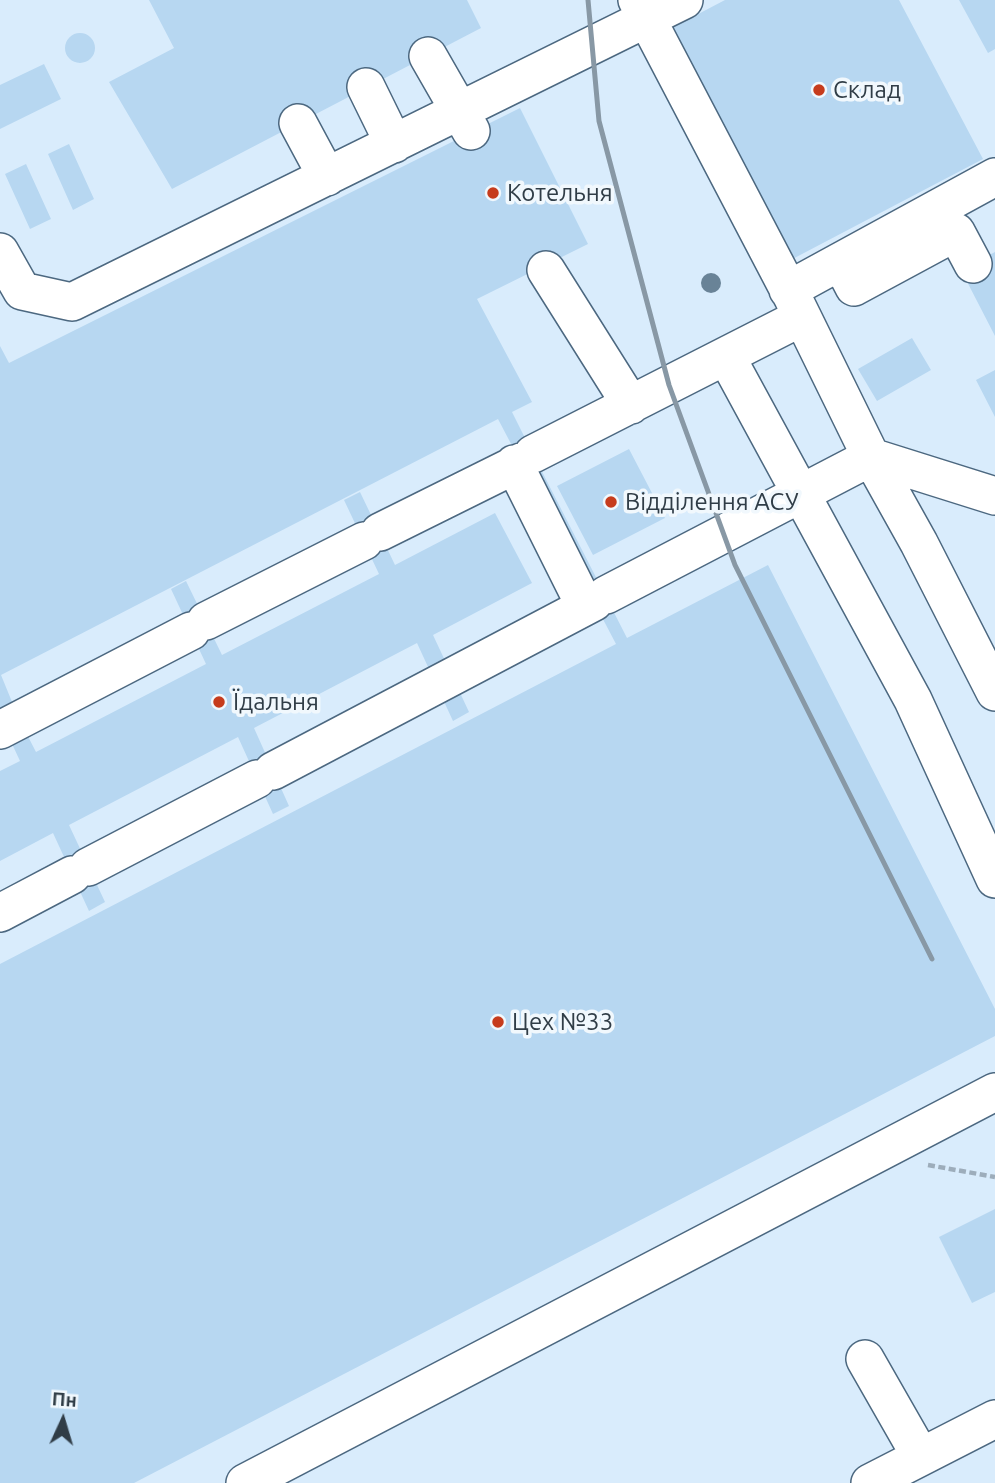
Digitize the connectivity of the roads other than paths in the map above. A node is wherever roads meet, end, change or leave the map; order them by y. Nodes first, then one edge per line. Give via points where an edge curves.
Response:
1 (684, 0) edge
2 (642, 10) edge
3 (428, 56) dead end
4 (366, 88) dead end
5 (465, 121) junction
6 (298, 123) dead end
7 (394, 144) junction
8 (327, 177) junction
9 (995, 177) edge
10 (0, 252) edge
11 (841, 262) junction
12 (973, 264) dead end
13 (546, 270) dead end
14 (795, 304) junction
15 (726, 356) junction
16 (631, 405) junction
17 (871, 457) junction
18 (523, 460) junction
19 (801, 494) junction
20 (995, 496) edge
21 (595, 601) junction
22 (995, 692) edge
23 (0, 730) edge
24 (995, 879) edge
25 (0, 913) edge
26 (995, 1092) edge
27 (865, 1359) dead end
28 (995, 1419) edge
29 (921, 1457) junction
30 (245, 1483) edge
31 (870, 1483) edge

1 - 2 lane
2 - 5 lane
2 - 14 lane
3 - 5 lane
4 - 7 lane
5 - 7 lane
6 - 8 lane
7 - 8 lane
8 - 10 lane via 284,212 72,302 22,291
9 - 11 lane
11 - 12 lane via 854,287 956,232
11 - 14 lane
13 - 16 lane
14 - 15 lane
14 - 17 lane
15 - 16 lane
15 - 19 lane
16 - 18 lane
17 - 19 lane
17 - 20 lane
17 - 22 lane
18 - 21 lane
18 - 23 lane
19 - 21 lane
19 - 24 lane via 913,700
21 - 25 lane
26 - 30 lane
27 - 29 lane
28 - 29 lane
29 - 31 lane

